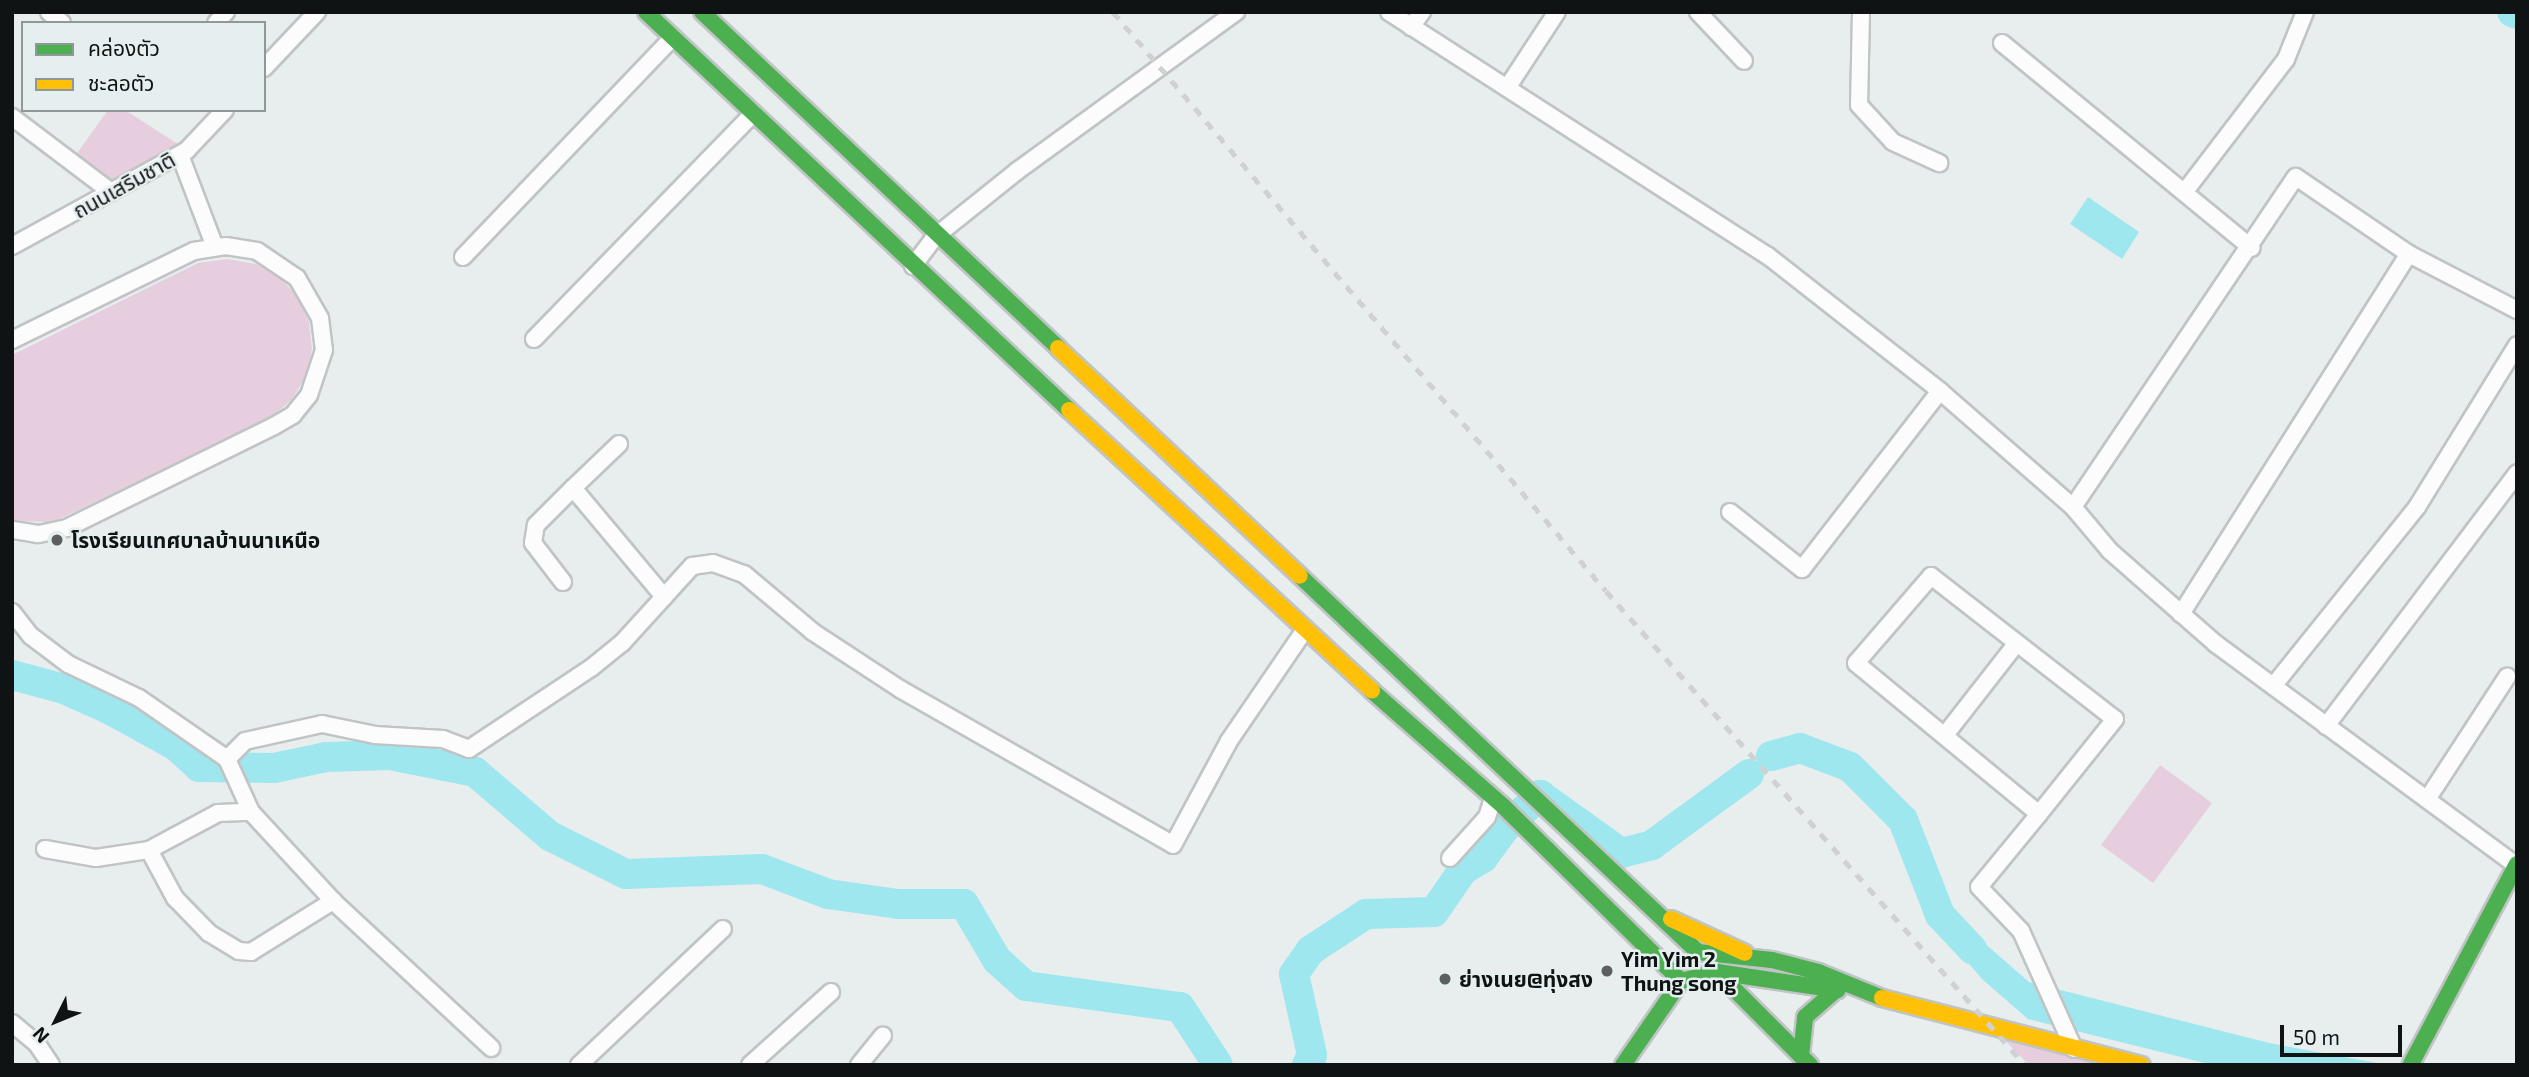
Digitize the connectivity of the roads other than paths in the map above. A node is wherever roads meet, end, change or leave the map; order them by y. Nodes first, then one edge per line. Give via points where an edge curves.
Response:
1 (317, 12) edge
2 (646, 12) edge
3 (702, 12) edge
4 (1236, 12) edge
5 (1389, 12) edge
6 (1422, 12) edge
7 (1557, 12) edge
8 (1698, 12) edge
9 (1861, 12) edge
10 (2305, 12) edge
11 (1411, 27) junction
12 (673, 37) junction
13 (2002, 43) dead end
14 (1744, 61) dead end
15 (266, 66) edge
16 (1507, 88) junction
17 (223, 112) edge
18 (754, 113) junction
19 (12, 117) edge
20 (180, 155) junction
21 (1939, 163) dead end
22 (2186, 190) junction
23 (111, 192) junction
24 (936, 236) junction
25 (12, 246) edge
26 (215, 247) junction
27 (2252, 248) junction
28 (2409, 254) junction
29 (463, 257) dead end
30 (913, 266) junction
31 (2517, 310) edge
32 (534, 338) dead end
33 (12, 340) edge
34 (2517, 345) edge
35 (1940, 391) junction
36 (619, 444) dead end
37 (2517, 473) edge
38 (573, 488) junction
39 (2073, 507) junction
40 (1730, 512) dead end
41 (12, 530) edge
42 (563, 582) dead end
43 (664, 597) junction
44 (12, 612) edge
45 (2181, 614) junction
46 (1304, 631) junction
47 (2016, 644) junction
48 (2507, 677) dead end
49 (2274, 685) junction
50 (2326, 726) junction
51 (1945, 735) junction
52 (227, 759) junction
53 (2428, 798) junction
54 (1498, 802) junction
55 (251, 812) junction
56 (2039, 814) junction
57 (45, 849) dead end
58 (149, 850) junction
59 (1450, 858) dead end
60 (2516, 864) edge
61 (333, 901) junction
62 (1656, 912) junction
63 (723, 929) dead end
64 (1698, 952) junction
65 (1752, 957) junction
66 (1717, 972) junction
67 (1681, 981) junction
68 (1836, 990) junction
69 (831, 992) dead end
70 (1859, 992) junction
71 (12, 1023) edge
72 (883, 1035) dead end
73 (2071, 1043) junction
74 (491, 1048) dead end
75 (1805, 1060) edge
76 (51, 1065) edge
77 (579, 1065) edge
78 (750, 1065) edge
79 (859, 1065) edge
80 (1623, 1065) edge
81 (2142, 1065) edge
82 (2411, 1065) edge

1 - 15 street
2 - 12 main road
3 - 24 main road
4 - 24 street via 1017,171
5 - 11 street
6 - 11 street
7 - 16 street
8 - 14 street
9 - 21 street via 1859,105 1892,142
10 - 22 street via 2286,58
11 - 16 street
12 - 18 main road
12 - 29 street
13 - 22 street
16 - 35 street via 1768,256
17 - 20 street, ถนนเสริมชาติ
18 - 30 main road
18 - 32 street
19 - 23 street
20 - 23 street, ถนนเสริมชาติ
20 - 26 street
22 - 27 street
23 - 25 street, ถนนเสริมชาติ
24 - 30 street
24 - 62 main road
26 - 33 street via 194,251
26 - 41 street via 257,251 285,266 307,289 320,318 324,350 309,395 293,415 274,426 84,521 54,532
27 - 28 street via 2296,177
27 - 39 street
28 - 31 street
28 - 45 street
30 - 46 main road
34 - 49 street via 2417,507
35 - 39 street
35 - 40 street via 1802,569
36 - 38 street
37 - 50 street
38 - 42 street via 536,525 533,543
38 - 43 street
39 - 45 street via 2110,551
43 - 46 street via 692,566 713,563 744,574 857,663 1173,845 1229,741
43 - 52 street via 591,668 469,749 443,739 322,724 245,741
44 - 52 street via 31,636 68,664 139,698
45 - 49 street
46 - 54 main road
47 - 51 street
47 - 51 street via 1931,576 1856,663
47 - 56 street via 2115,719
48 - 53 street
49 - 50 street
50 - 53 street
51 - 56 street
52 - 55 street
53 - 60 street
54 - 59 street
54 - 67 main road
55 - 58 street via 218,813
55 - 61 street
56 - 73 street via 1979,887 2021,931
57 - 58 street via 96,858
58 - 61 street via 175,898 209,933 239,951 251,952
60 - 82 main road
61 - 74 street
62 - 64 main road
62 - 65 main road
63 - 77 street
64 - 65 main road
64 - 66 street
65 - 70 main road via 1818,972
66 - 67 main road
66 - 68 main road
66 - 75 main road
67 - 80 main road
68 - 70 main road
68 - 75 main road via 1805,1017
69 - 78 street
70 - 73 main road
71 - 76 street via 37,1044
72 - 79 street
73 - 81 main road

